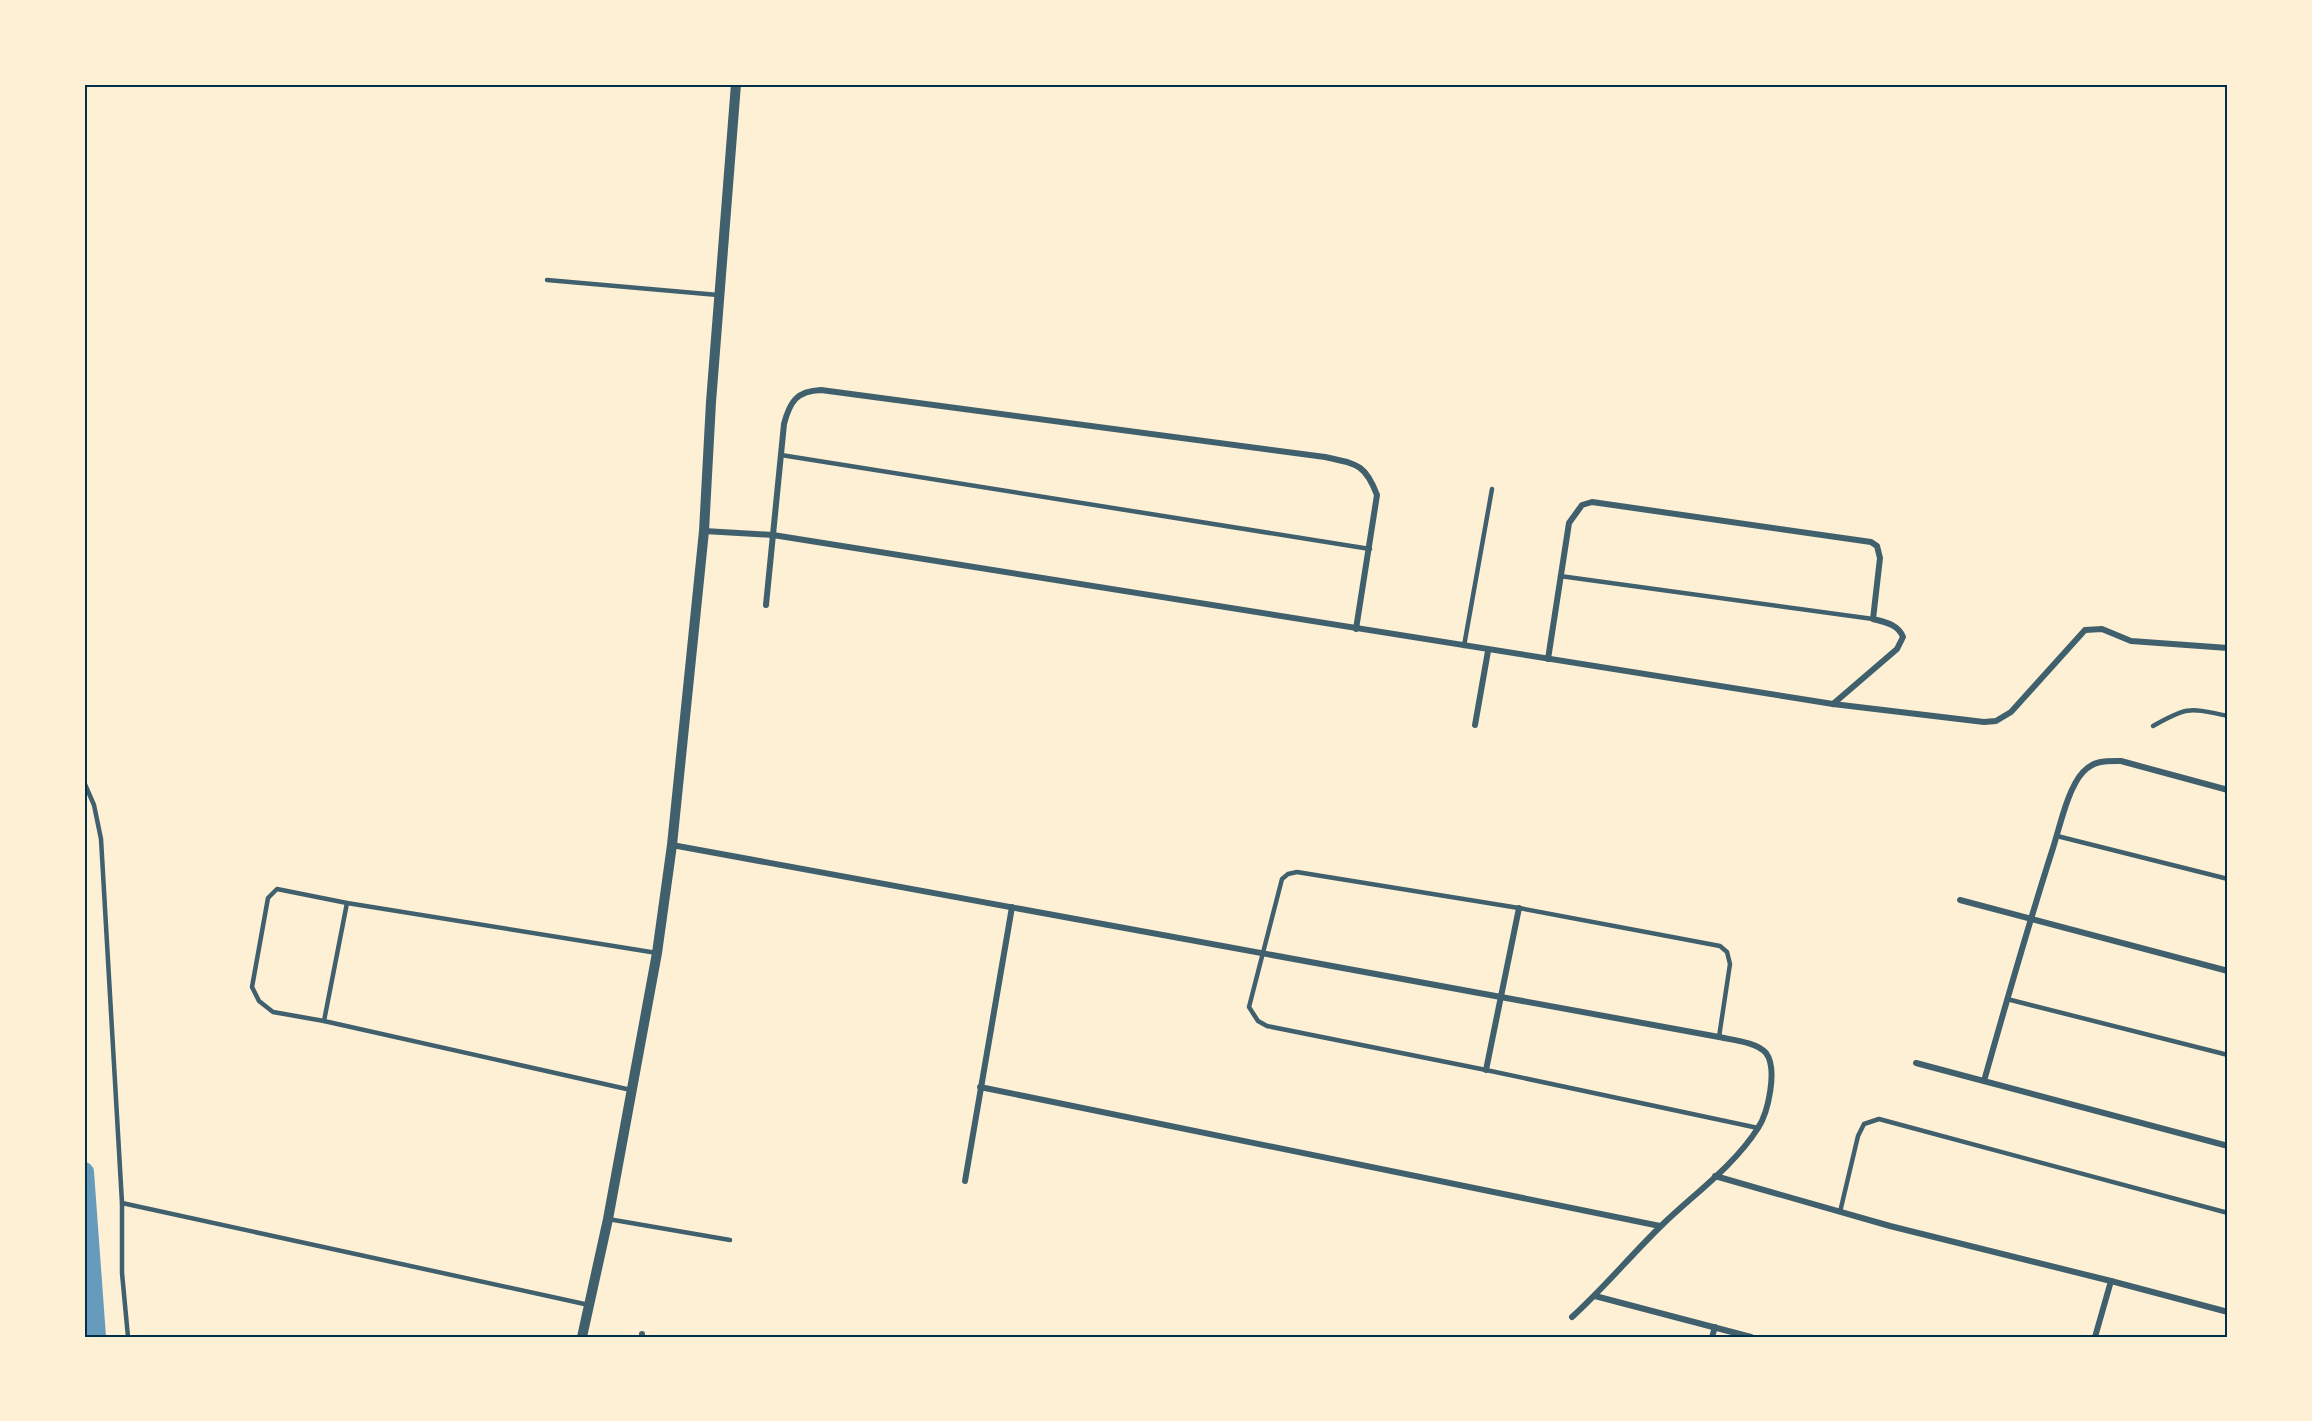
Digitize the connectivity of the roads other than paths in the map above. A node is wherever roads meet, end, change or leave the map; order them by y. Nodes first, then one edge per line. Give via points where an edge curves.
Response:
1 (736, 84) edge
2 (547, 280) dead end
3 (721, 296) junction
4 (781, 455) junction
5 (1492, 489) dead end
6 (704, 531) junction
7 (773, 535) junction
8 (1370, 549) junction
9 (1560, 576) junction
10 (766, 605) dead end
11 (1873, 619) junction
12 (1356, 629) junction
13 (1464, 646) junction
14 (2228, 648) edge
15 (1488, 651) junction
16 (1548, 659) junction
17 (1833, 704) junction
18 (2228, 716) edge
19 (1475, 725) dead end
20 (2153, 726) dead end
21 (84, 782) edge
22 (2228, 790) edge
23 (2057, 836) junction
24 (672, 844) junction
25 (2228, 879) edge
26 (1960, 900) dead end
27 (347, 903) junction
28 (1012, 907) junction
29 (1519, 908) junction
30 (2031, 919) junction
31 (657, 953) junction
32 (1263, 953) junction
33 (2228, 971) edge
34 (1502, 997) junction
35 (2007, 999) junction
36 (324, 1021) junction
37 (1719, 1037) junction
38 (2228, 1054) edge
39 (1916, 1063) dead end
40 (1486, 1070) junction
41 (1984, 1081) junction
42 (980, 1087) junction
43 (631, 1090) junction
44 (1758, 1128) junction
45 (2228, 1146) edge
46 (1715, 1176) junction
47 (965, 1181) dead end
48 (122, 1203) junction
49 (1840, 1212) junction
50 (2228, 1213) edge
51 (608, 1219) junction
52 (1660, 1226) junction
53 (730, 1240) dead end
54 (2111, 1281) junction
55 (1595, 1296) junction
56 (589, 1305) junction
57 (2228, 1312) edge
58 (1572, 1317) dead end
59 (1715, 1327) junction
60 (128, 1337) edge
61 (582, 1337) edge
62 (1712, 1337) edge
63 (1752, 1337) edge
64 (2094, 1337) edge

1 - 3 street
2 - 3 lane
3 - 6 street
4 - 7 street
4 - 8 lane
4 - 8 street via 788,410 795,398 821,390 1325,457 1353,464 1370,475 1377,495
5 - 13 lane
6 - 7 street
6 - 24 street
7 - 10 street
7 - 12 street
8 - 12 street
9 - 11 lane
9 - 11 street via 1569,523 1582,505 1592,502 1871,542 1877,546 1880,558
9 - 16 street
11 - 17 street via 1893,625 1901,632 1901,643
12 - 13 street
13 - 15 street
14 - 17 street via 2131,640 2090,628 2082,632 2011,712 1996,721
15 - 16 street
15 - 19 street
16 - 17 street
18 - 20 lane via 2190,709
21 - 48 lane via 94,805 101,839
22 - 23 street via 2105,760 2083,772 2074,785
23 - 25 lane
23 - 30 street
24 - 28 street
24 - 31 street
26 - 30 street
27 - 31 lane
27 - 36 lane
27 - 36 lane via 277,889 268,898 252,987 259,1001 273,1012
28 - 32 street
28 - 42 street
29 - 32 lane via 1297,872 1282,879
29 - 34 street
29 - 37 lane via 1720,946 1727,952 1730,964
30 - 33 street
30 - 35 street
31 - 43 street
32 - 34 street
32 - 40 lane via 1250,1007 1258,1021 1267,1026
34 - 37 street
34 - 40 street
35 - 38 lane
35 - 41 street
36 - 43 lane
37 - 44 street via 1749,1044 1766,1053 1770,1086 1767,1111
39 - 41 street
40 - 44 lane
41 - 45 street
42 - 47 street
42 - 52 street
43 - 51 street
44 - 46 street
46 - 49 street
46 - 52 street
48 - 56 lane
48 - 60 lane via 122,1273
49 - 50 lane via 1858,1136 1864,1124 1880,1119
49 - 54 street
51 - 53 lane
51 - 56 street
52 - 55 street
54 - 57 street
54 - 64 street
55 - 58 street
55 - 59 street
56 - 61 street
59 - 62 street
59 - 63 street

